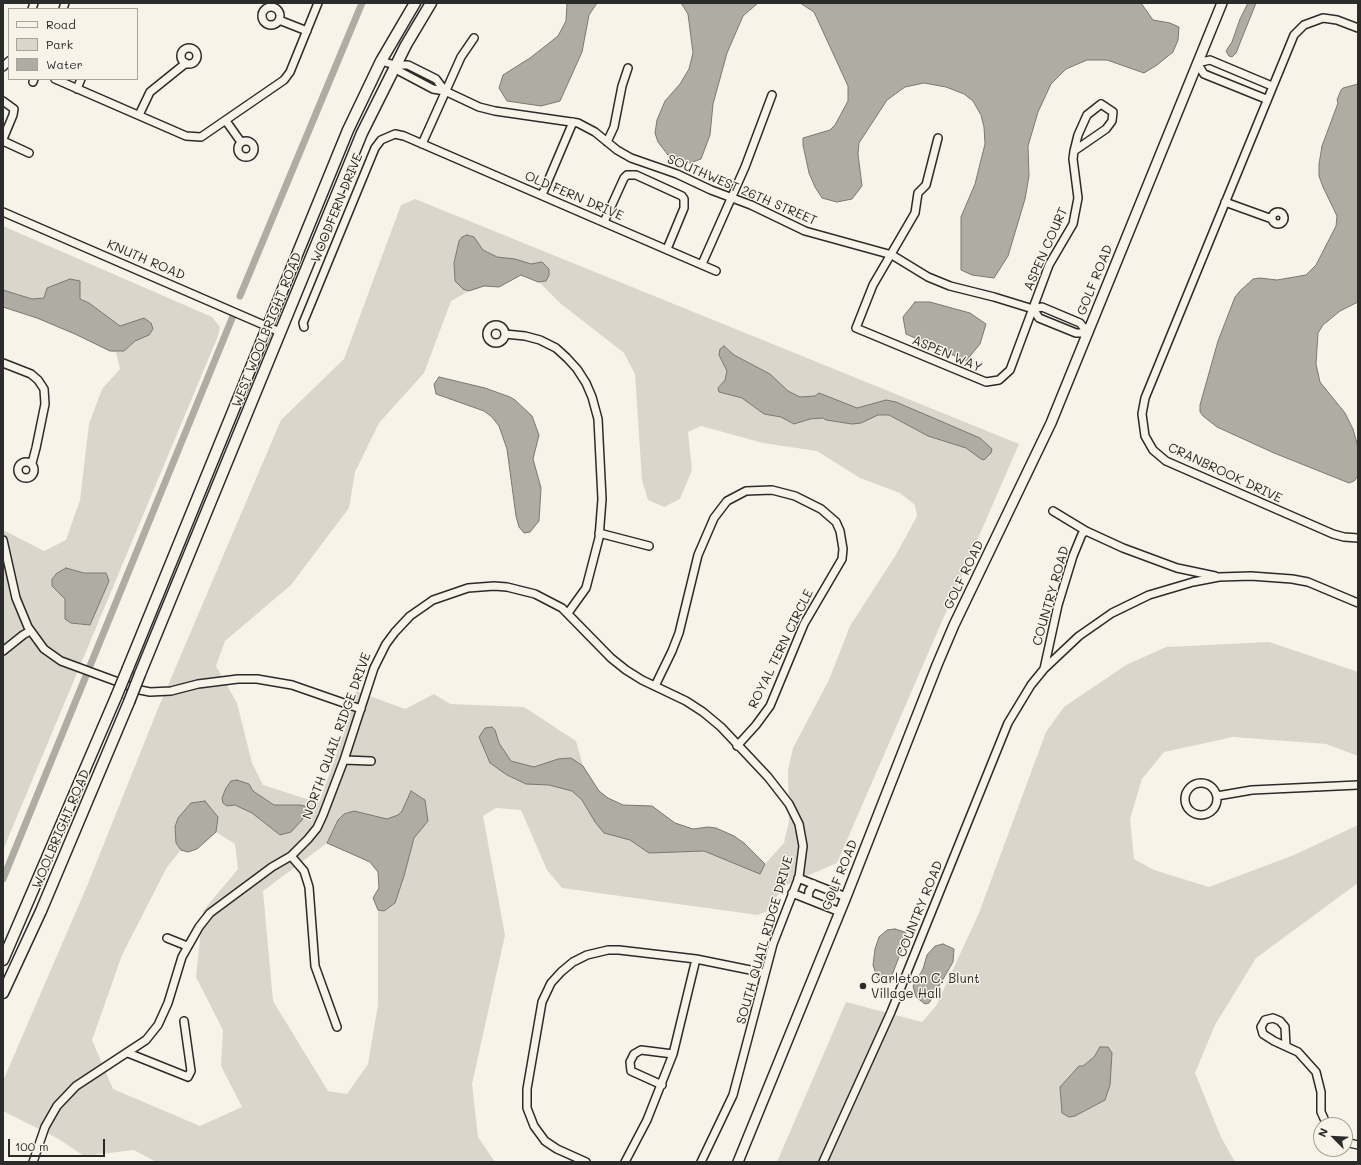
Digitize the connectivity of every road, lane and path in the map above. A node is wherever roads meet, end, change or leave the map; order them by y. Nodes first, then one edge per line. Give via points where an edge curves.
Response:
1 (318, 3) edge
2 (415, 3) edge
3 (431, 3) edge
4 (1222, 3) edge
5 (279, 20) dead end
6 (1358, 28) edge
7 (307, 31) junction
8 (474, 38) dead end
9 (381, 61) junction
10 (186, 63) dead end
11 (1197, 63) junction
12 (395, 65) junction
13 (628, 68) dead end
14 (57, 80) edge
15 (82, 80) edge
16 (1272, 86) junction
17 (77, 89) junction
18 (445, 91) junction
19 (772, 95) dead end
20 (1266, 99) junction
21 (3, 102) edge
22 (139, 115) junction
23 (226, 121) junction
24 (573, 122) junction
25 (938, 138) dead end
26 (3, 140) edge
27 (241, 142) dead end
28 (608, 142) junction
29 (422, 144) junction
30 (1074, 151) junction
31 (29, 153) dead end
32 (542, 195) junction
33 (731, 198) junction
34 (1225, 202) junction
35 (3, 212) edge
36 (1272, 220) dead end
37 (604, 222) junction
38 (667, 249) junction
39 (892, 255) junction
40 (702, 264) junction
41 (716, 271) dead end
42 (1033, 309) junction
43 (268, 326) junction
44 (304, 327) dead end
45 (280, 332) junction
46 (1088, 332) junction
47 (505, 334) dead end
48 (3, 363) edge
49 (32, 463) dead end
50 (1053, 511) dead end
51 (1086, 531) junction
52 (599, 533) junction
53 (1358, 538) edge
54 (3, 540) edge
55 (649, 546) dead end
56 (1219, 577) junction
57 (1358, 603) edge
58 (568, 613) junction
59 (30, 631) junction
60 (3, 651) edge
61 (128, 668) joint
62 (1044, 669) junction
63 (140, 674) joint
64 (655, 686) junction
65 (361, 709) junction
66 (737, 746) junction
67 (344, 760) junction
68 (371, 761) dead end
69 (1358, 784) edge
70 (1217, 796) junction
71 (291, 856) junction
72 (798, 878) junction
73 (814, 884) junction
74 (792, 893) junction
75 (846, 897) junction
76 (808, 899) junction
77 (840, 912) junction
78 (168, 938) dead end
79 (187, 946) junction
80 (696, 959) junction
81 (3, 960) edge
82 (765, 973) junction
83 (3, 993) edge
84 (184, 1021) dead end
85 (337, 1027) dead end
86 (1286, 1046) dead end
87 (128, 1053) junction
88 (673, 1054) junction
89 (662, 1085) junction
90 (1324, 1117) edge
91 (32, 1162) edge
92 (586, 1162) edge
93 (625, 1162) edge
94 (701, 1162) edge
95 (738, 1162) edge
96 (823, 1162) edge

1 - 7 street
2 - 9 main road, WEST WOOLBRIGHT ROAD
3 - 12 main road, WEST WOOLBRIGHT ROAD
4 - 11 street, GOLF ROAD
5 - 7 street
6 - 16 street, CRANBROOK DRIVE via 1327,18 1304,25 1289,43
7 - 23 street via 290,72 284,80
8 - 18 street via 461,57
9 - 12 street, SOUTHWEST 26TH STREET
9 - 43 main road, WEST WOOLBRIGHT ROAD via 348,130
10 - 22 street via 150,92
11 - 16 street via 1210,60
11 - 20 street via 1204,74
11 - 46 street, GOLF ROAD
12 - 18 street, SOUTHWEST 26TH STREET via 408,65 436,79
12 - 45 main road, WEST WOOLBRIGHT ROAD via 362,133
13 - 28 street
14 - 17 street
15 - 17 street
16 - 20 street, CRANBROOK DRIVE
17 - 22 street
18 - 24 street, SOUTHWEST 26TH STREET via 469,103 495,111
18 - 29 street
19 - 33 street via 750,156
20 - 34 street, CRANBROOK DRIVE
21 - 26 street via 14,109
22 - 23 street via 196,138 206,135
23 - 27 street
24 - 28 street, SOUTHWEST 26TH STREET via 587,127
24 - 32 street
25 - 39 street via 926,185 918,193 915,213
26 - 31 street
28 - 33 street, SOUTHWEST 26TH STREET via 631,158 677,174
29 - 32 street, OLD FERN DRIVE
29 - 44 street, WOODFERN DRIVE via 395,134 385,137 378,143 305,318
30 - 30 street, ASPEN COURT via 1078,134 1087,115 1101,104 1112,112 1112,121 1106,129
30 - 42 street, ASPEN COURT via 1078,198 1075,219 1049,265
32 - 37 street, OLD FERN DRIVE
33 - 39 street, SOUTHWEST 26TH STREET via 805,231
33 - 40 street
34 - 36 street
34 - 53 street, CRANBROOK DRIVE via 1145,398 1142,414 1145,436 1157,454 1173,465 1333,534
35 - 43 street, KNUTH ROAD
37 - 38 street, OLD FERN DRIVE
37 - 38 street via 624,178 636,175 684,199 684,208
38 - 40 street, OLD FERN DRIVE
39 - 42 street, SOUTHWEST 26TH STREET via 937,281
39 - 42 street, ASPEN WAY via 874,284 856,328 986,382 999,380 1010,370
40 - 41 street, OLD FERN DRIVE
42 - 46 street, SOUTHWEST 26TH STREET via 1042,307 1080,323
42 - 46 street, SOUTHWEST 26TH STREET via 1039,318 1076,333
43 - 45 street, KNUTH ROAD
43 - 61 main road, WEST WOOLBRIGHT ROAD
45 - 63 main road, WEST WOOLBRIGHT ROAD
46 - 75 street, GOLF ROAD via 1044,439 954,625
47 - 52 street via 533,338 556,348 577,369 586,383 598,419 602,491
48 - 49 street via 31,374 44,389 45,404
50 - 51 street
51 - 56 street via 1177,568
51 - 62 street, COUNTRY ROAD via 1082,534 1058,605
52 - 55 street
52 - 58 street via 590,578
54 - 59 street via 16,598
56 - 57 street via 1271,577 1303,581
56 - 62 street, COUNTRY ROAD via 1168,588 1130,604 1079,636
58 - 64 street, NORTH QUAIL RIDGE DRIVE via 611,658
58 - 65 street, NORTH QUAIL RIDGE DRIVE via 535,594 507,587 468,588 433,600 410,616 386,644 374,668
59 - 60 street
59 - 65 street via 40,645 66,664 140,690 161,692 205,683 257,679 292,685
61 - 81 main road, WOOLBRIGHT ROAD, bridge
62 - 96 street, COUNTRY ROAD via 1008,723 891,1012
63 - 83 main road, WOOLBRIGHT ROAD, bridge via 41,911
64 - 66 street, SOUTH QUAIL RIDGE DRIVE via 702,712 721,727
64 - 66 street, ROYAL TERN CIRCLE via 679,632 691,578 701,548 714,518 726,501 746,491 772,490 795,496 821,509 836,522 840,531 844,549 842,559 804,624 770,706
65 - 67 street, NORTH QUAIL RIDGE DRIVE
66 - 72 street, SOUTH QUAIL RIDGE DRIVE via 768,777 795,814 803,846
67 - 68 street
67 - 71 street, NORTH QUAIL RIDGE DRIVE via 317,828
69 - 70 street via 1259,789
70 - 70 street via 1210,786 1198,784 1188,791 1186,803 1192,813 1204,815 1214,808
71 - 79 street, NORTH QUAIL RIDGE DRIVE via 266,871 210,913
71 - 85 street via 304,871 309,887 315,966
72 - 73 street
72 - 74 street, SOUTH QUAIL RIDGE DRIVE
73 - 75 street
73 - 76 street via 808,891
74 - 76 street
74 - 82 street, SOUTH QUAIL RIDGE DRIVE
75 - 77 street, GOLF ROAD
76 - 77 street
77 - 95 street, GOLF ROAD
78 - 79 street
79 - 87 street, NORTH QUAIL RIDGE DRIVE via 158,1025 146,1040
80 - 82 street
80 - 88 street
80 - 92 street via 618,950 597,952 569,965 557,976 546,992 540,1012 527,1089 527,1108 534,1126 546,1141
82 - 94 street, SOUTH QUAIL RIDGE DRIVE via 733,1095
84 - 87 street via 191,1071 188,1077
86 - 90 street via 1303,1056 1316,1072
87 - 91 street, NORTH QUAIL RIDGE DRIVE via 76,1086 57,1106 45,1127
88 - 89 street
88 - 89 street via 641,1050 634,1054 630,1062 631,1071
89 - 93 street

